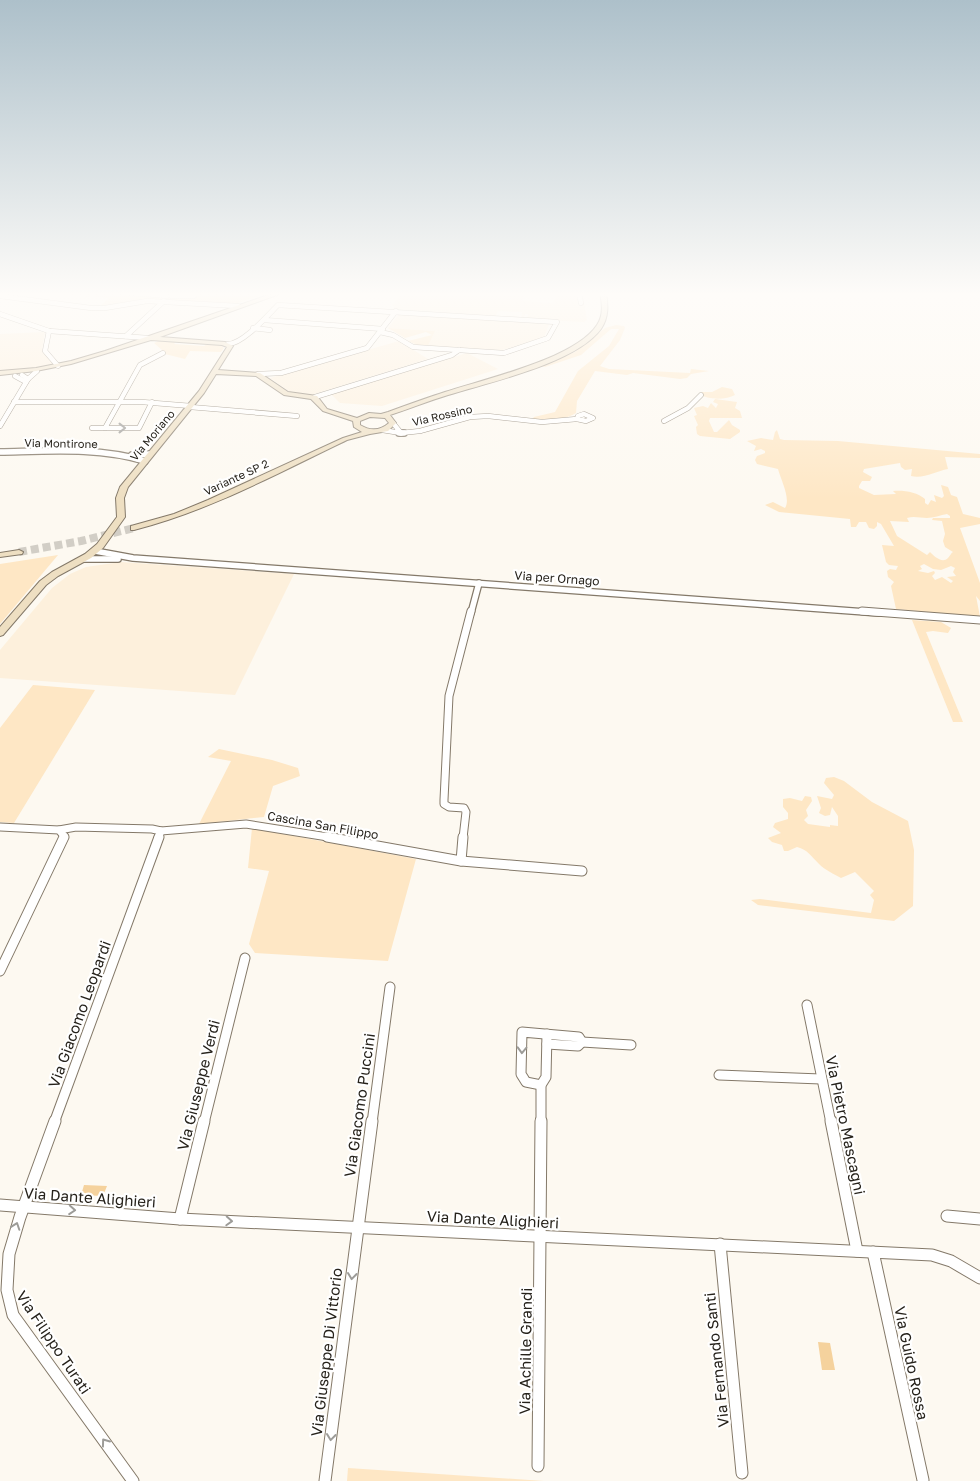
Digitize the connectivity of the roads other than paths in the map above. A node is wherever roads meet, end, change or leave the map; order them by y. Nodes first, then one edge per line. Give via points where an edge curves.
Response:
1 (54, 361) edge
2 (74, 361) edge
3 (147, 361) edge
4 (221, 361) edge
5 (322, 361) edge
6 (433, 361) edge
7 (543, 361) edge
8 (58, 366) junction
9 (50, 368) junction
10 (213, 373) junction
11 (0, 374) edge
12 (258, 374) junction
13 (14, 376) junction
14 (25, 379) junction
15 (0, 380) edge
16 (701, 395) dead end
17 (315, 399) junction
18 (14, 402) junction
19 (119, 402) junction
20 (152, 402) junction
21 (418, 403) junction
22 (190, 406) junction
23 (0, 411) edge
24 (9, 411) junction
25 (344, 415) junction
26 (383, 415) junction
27 (297, 416) dead end
28 (365, 416) junction
29 (577, 419) dead end
30 (664, 421) dead end
31 (392, 422) junction
32 (357, 424) junction
33 (0, 426) edge
34 (92, 428) dead end
35 (105, 428) junction
36 (382, 430) junction
37 (371, 431) junction
38 (400, 433) junction
39 (345, 439) junction
40 (0, 452) edge
41 (150, 454) junction
42 (122, 455) junction
43 (145, 461) junction
44 (134, 528) tunnel mouth
45 (95, 551) junction
46 (19, 552) tunnel mouth
47 (0, 555) edge
48 (133, 558) junction
49 (81, 561) junction
50 (479, 583) junction
51 (980, 620) edge
52 (0, 633) edge
53 (0, 827) edge
54 (60, 830) junction
55 (161, 831) junction
56 (461, 861) junction
57 (582, 871) dead end
58 (245, 958) dead end
59 (0, 971) edge
60 (390, 987) dead end
61 (807, 1005) dead end
62 (547, 1039) junction
63 (632, 1045) dead end
64 (719, 1075) dead end
65 (822, 1079) junction
66 (541, 1085) junction
67 (0, 1205) edge
68 (24, 1207) junction
69 (947, 1216) dead end
70 (980, 1218) edge
71 (180, 1219) junction
72 (358, 1228) junction
73 (541, 1236) junction
74 (720, 1244) junction
75 (857, 1251) junction
76 (873, 1252) junction
77 (980, 1278) edge
78 (538, 1466) dead end
79 (742, 1474) dead end
80 (923, 1480) edge
81 (134, 1481) edge
82 (325, 1481) edge

1 - 8 street
2 - 8 street
3 - 19 street via 140,365
4 - 10 street, Via Moriano
5 - 12 street via 281,373
6 - 17 street
7 - 21 street, Variante SP 2
8 - 9 street
9 - 11 street
9 - 14 street
10 - 12 street
10 - 22 street, Via Moriano
11 - 13 street
11 - 14 street
12 - 17 street via 286,394
13 - 14 street
13 - 15 street
14 - 18 street
16 - 30 street via 688,408
17 - 25 street via 325,410
18 - 19 street
18 - 24 street
19 - 20 street
19 - 35 street
20 - 22 street
35 -> 20 street via 139,428
21 - 26 street, Variante SP 2
21 - 31 street, Variante SP 2
22 - 27 street
22 - 41 street, Via Moriano
23 - 24 street
24 - 33 street
25 - 28 street
25 - 32 street
26 - 28 street, Variante SP 2
26 - 31 street
28 - 32 street, Variante SP 2
29 - 38 street, Via Rossino via 542,422 488,416 464,418 420,431
31 - 36 street, Variante SP 2
31 - 38 street, Via Rossino
32 - 37 street, Variante SP 2
32 - 39 street, Variante SP 2
34 - 35 street
36 - 37 street, Variante SP 2
36 - 38 street, Via Rossino
37 - 39 street, Variante SP 2
39 - 44 street, Variante SP 2 via 211,502
40 - 42 street, Via Montirone
41 - 42 street
41 - 43 street, Via Moriano
42 - 43 street
43 - 45 street, Via Moriano via 122,489 121,516
45 - 48 street, Via per Ornago
45 - 49 street, Via Moriano
46 - 47 street
48 - 49 street, Via per Ornago
48 - 50 street, Via per Ornago
49 - 52 street, Via Moriano via 43,583
50 - 51 street, Via per Ornago
50 - 56 street via 448,708 444,804 464,808 466,812
53 - 54 street, Cascina San Filippo
54 - 55 street, Cascina San Filippo via 76,827
54 - 59 street via 63,841
55 - 56 street, Cascina San Filippo via 261,825
55 - 68 street, Via Giacomo Leopardi
56 - 57 street, Cascina San Filippo
58 - 71 street, Via Giuseppe Verdi
60 - 72 street, Via Giacomo Puccini
61 - 65 street, Via Pietro Mascagni
62 - 63 street via 578,1046 582,1042
62 - 66 street, Via Achille Grandi via 546,1077
62 -> 66 street via 522,1032 521,1074 526,1082
64 - 65 street
65 - 75 street, Via Pietro Mascagni
66 - 73 street, Via Achille Grandi
67 - 68 street, Via Dante Alighieri
68 -> 71 street, Via Dante Alighieri
81 -> 68 street, Via Filippo Turati via 5,1302 2,1289 6,1258
69 - 70 street
71 -> 72 street, Via Dante Alighieri
72 - 73 street, Via Dante Alighieri
72 -> 82 street, Via Giuseppe Di Vittorio
73 - 74 street, Via Dante Alighieri
73 - 78 street, Via Achille Grandi
74 - 75 street, Via Dante Alighieri
74 - 79 street, Via Fernando Santi
75 - 76 street, Via Dante Alighieri
76 - 77 street, Via Dante Alighieri via 942,1256
76 - 80 street, Via Guido Rossa

